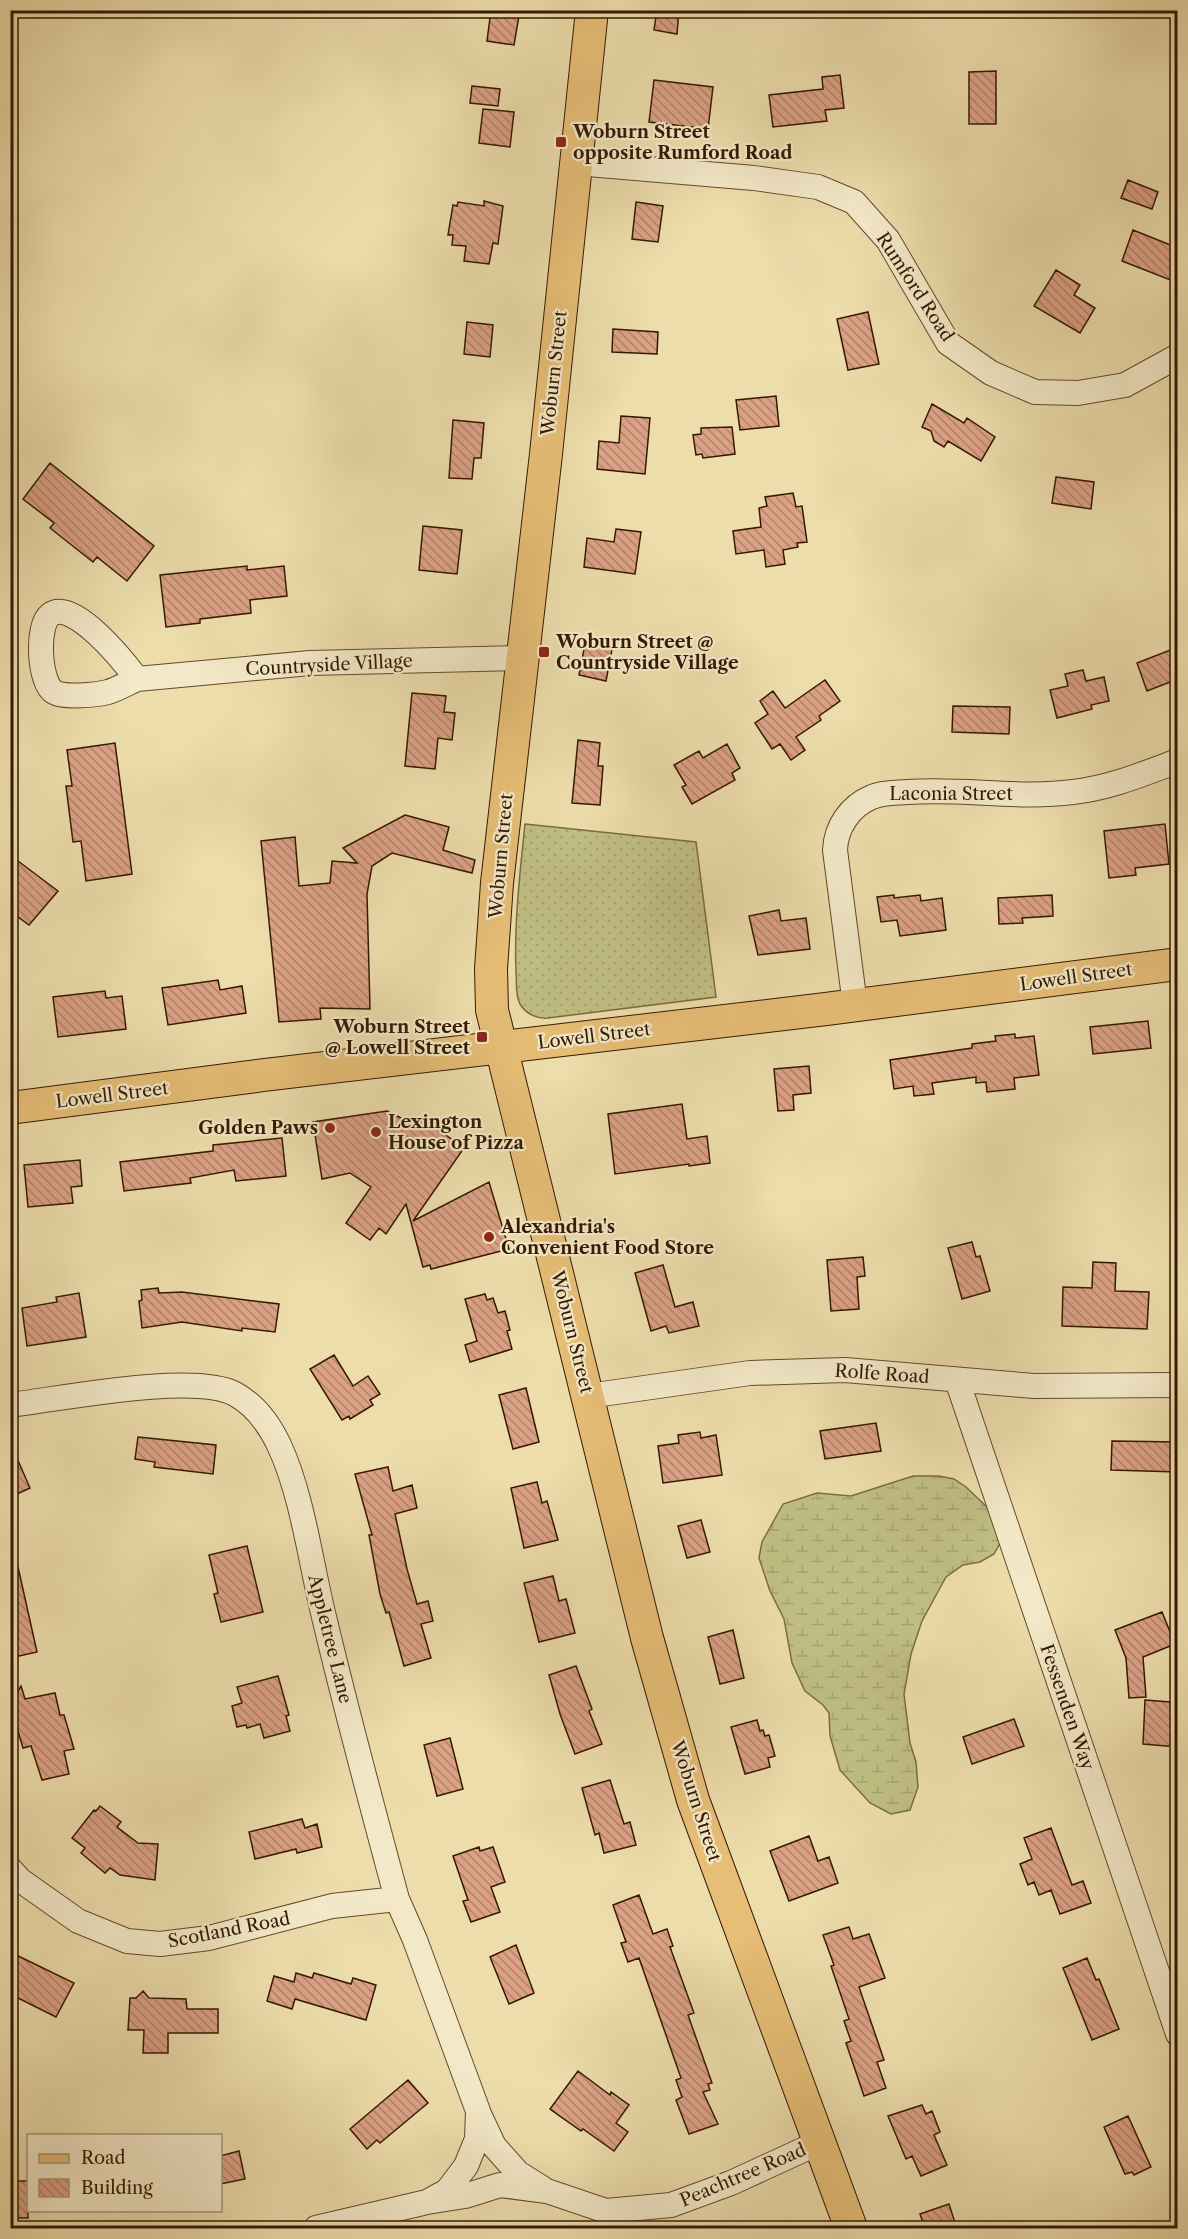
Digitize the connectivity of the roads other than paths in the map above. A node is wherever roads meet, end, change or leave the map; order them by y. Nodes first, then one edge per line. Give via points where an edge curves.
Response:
1 (592, 10) edge
2 (576, 163) junction
3 (1178, 356) edge
4 (522, 658) junction
5 (137, 679) dead end
6 (1178, 761) edge
7 (1178, 964) edge
8 (855, 1005) junction
9 (500, 1047) junction
10 (10, 1108) edge
11 (957, 1380) junction
12 (1178, 1385) edge
13 (588, 1396) junction
14 (10, 1406) edge
15 (10, 1869) edge
16 (397, 1899) junction
17 (1168, 1976) edge
18 (1178, 2034) edge
19 (478, 2111) junction
20 (818, 2143) junction
21 (547, 2191) junction
22 (427, 2202) junction
23 (316, 2229) edge
24 (850, 2229) edge

1 - 2 main road, Woburn Street
2 - 3 street, Rumford Road via 818,186 855,202 888,240 948,344 991,373 1035,392 1078,393 1125,385
2 - 4 main road, Woburn Street
4 - 5 street, Countryside Village via 310,663
4 - 9 main road, Woburn Street via 491,969 492,1010
6 - 8 street, Laconia Street via 1114,784 1071,792 921,791 879,795 857,805 840,827 835,850
7 - 8 main road, Lowell Street
8 - 9 main road, Lowell Street
9 - 10 main road, Lowell Street
9 - 13 main road, Woburn Street
11 - 12 street, Rolfe Road via 1034,1386
11 - 13 street, Rolfe Road via 845,1370 750,1373
11 - 17 street, Fessenden Way
13 - 20 main road, Woburn Street via 647,1638 693,1800
14 - 16 street, Appletree Lane via 151,1388 207,1386 236,1394 263,1418 289,1470
15 - 16 street, Scotland Road via 78,1921 127,1941 160,1944 208,1938 332,1906
16 - 19 street, Appletree Lane
17 - 18 street, Fessenden Way
19 - 21 street, Appletree Lane via 494,2146 518,2173
19 - 22 street, Appletree Lane via 477,2139 466,2166 447,2191
20 - 21 street, Peachtree Road via 731,2183 670,2205 606,2211
20 - 24 main road, Woburn Street
21 - 22 street, Peachtree Road via 500,2185
22 - 23 street, Peachtree Road

